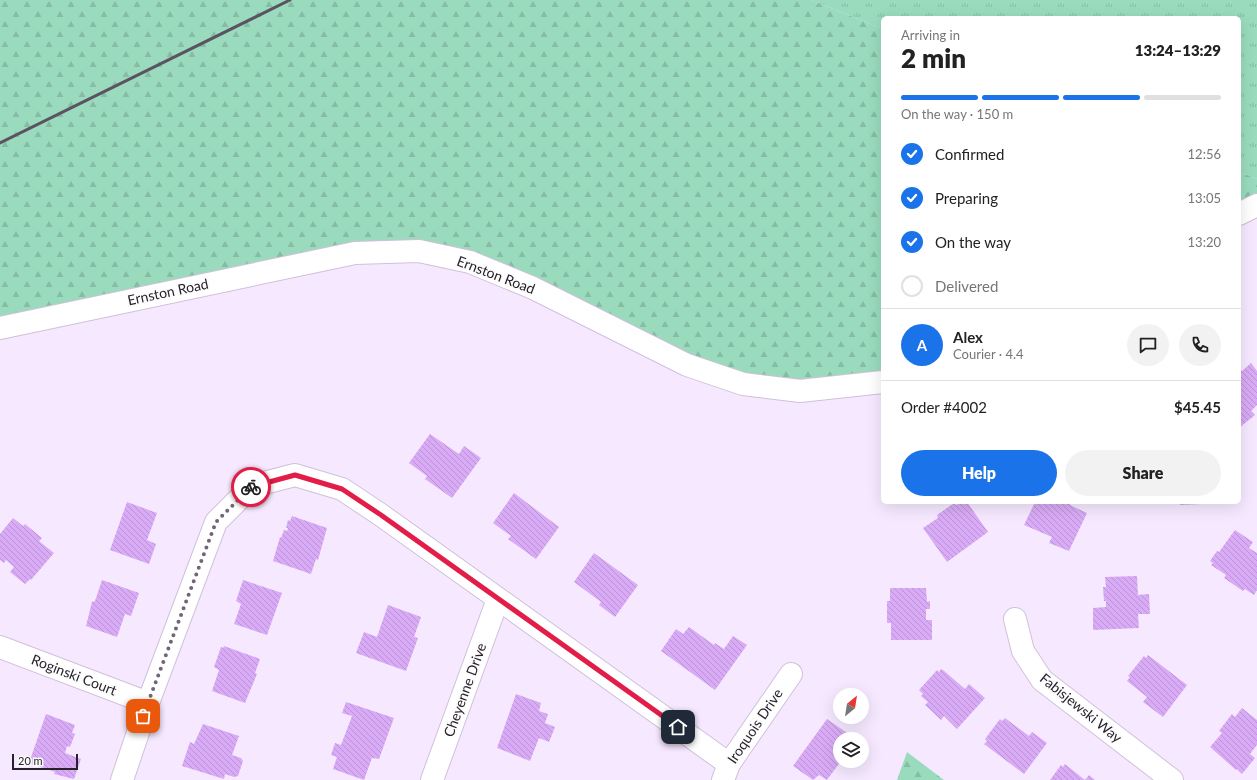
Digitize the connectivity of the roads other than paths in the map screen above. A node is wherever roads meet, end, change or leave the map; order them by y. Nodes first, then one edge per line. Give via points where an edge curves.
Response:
1 (1257, 205) edge
2 (1241, 213) edge
3 (0, 328) edge
4 (881, 382) edge
5 (498, 599) junction
6 (1015, 619) dead end
7 (0, 647) edge
8 (791, 674) dead end
9 (148, 703) junction
10 (726, 772) edge
11 (122, 780) edge
12 (432, 780) edge
13 (1172, 780) edge

1 - 2 street
3 - 4 street, Ernston Road via 355,253 419,251 470,262 533,288 688,365 743,384 800,391
5 - 9 street via 342,489 295,475 252,486 216,522
5 - 10 street
5 - 12 street, Cheyenne Drive
6 - 13 street, Fabisjewski Way via 1022,650 1042,680
7 - 9 street, Roginski Court
8 - 10 street, Iroquois Drive
9 - 11 street

